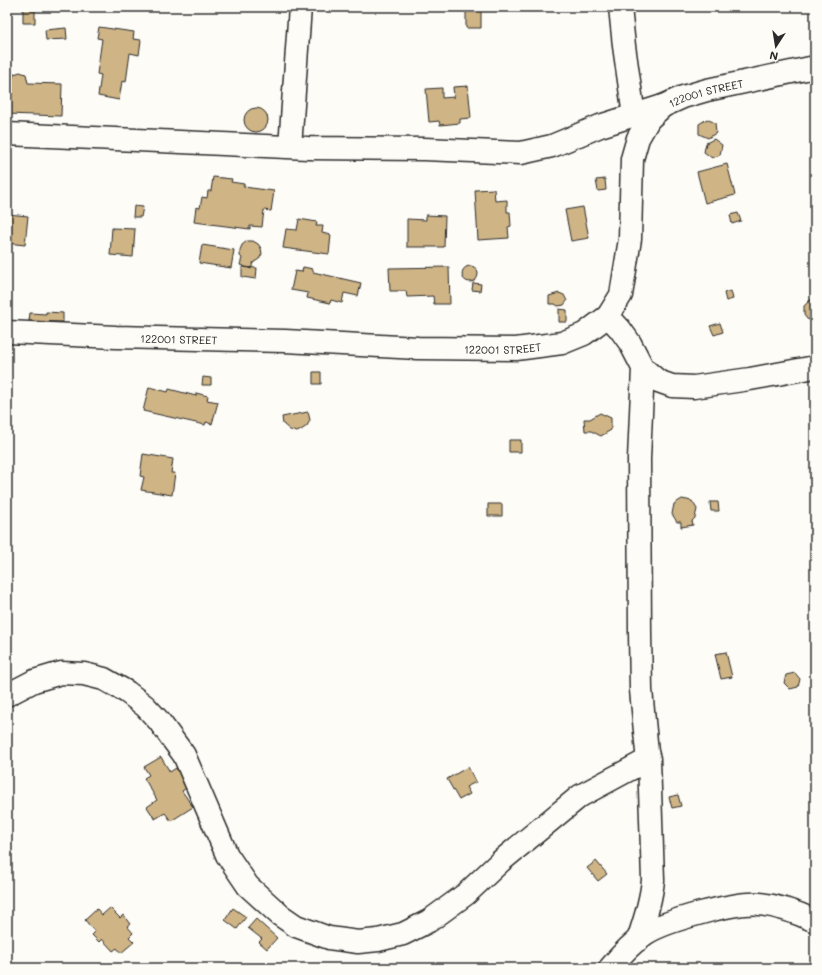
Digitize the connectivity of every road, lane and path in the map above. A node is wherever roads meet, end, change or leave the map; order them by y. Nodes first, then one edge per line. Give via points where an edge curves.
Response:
1 (300, 7) edge
2 (620, 7) edge
3 (815, 67) edge
4 (663, 106) junction
5 (634, 116) junction
6 (7, 134) edge
7 (290, 147) junction
8 (608, 316) junction
9 (7, 332) edge
10 (815, 367) edge
11 (643, 368) junction
12 (7, 695) edge
13 (649, 759) junction
14 (815, 921) edge
15 (638, 940) junction
16 (610, 968) edge

1 - 7 street
2 - 5 street
3 - 4 street, 122001 STREET via 683,96
4 - 5 street
4 - 8 street, 122001 STREET via 649,119 638,138 632,159 630,239 625,279 621,295
5 - 7 street via 600,126 552,146 521,153
6 - 7 street
8 - 9 street, 122001 STREET via 584,334 562,343 516,349 418,348
8 - 11 street via 624,333
10 - 11 street via 694,386 672,386 658,381
11 - 13 street via 639,459 640,640 641,690
12 - 13 street via 34,681 61,673 84,674 104,679 127,692 159,721 184,755 228,855 248,886 296,926 329,938 358,942 403,934 429,920 466,894 580,796
13 - 15 street via 653,880 648,912
14 - 15 street via 787,910 758,904 734,906 660,926
15 - 16 street

